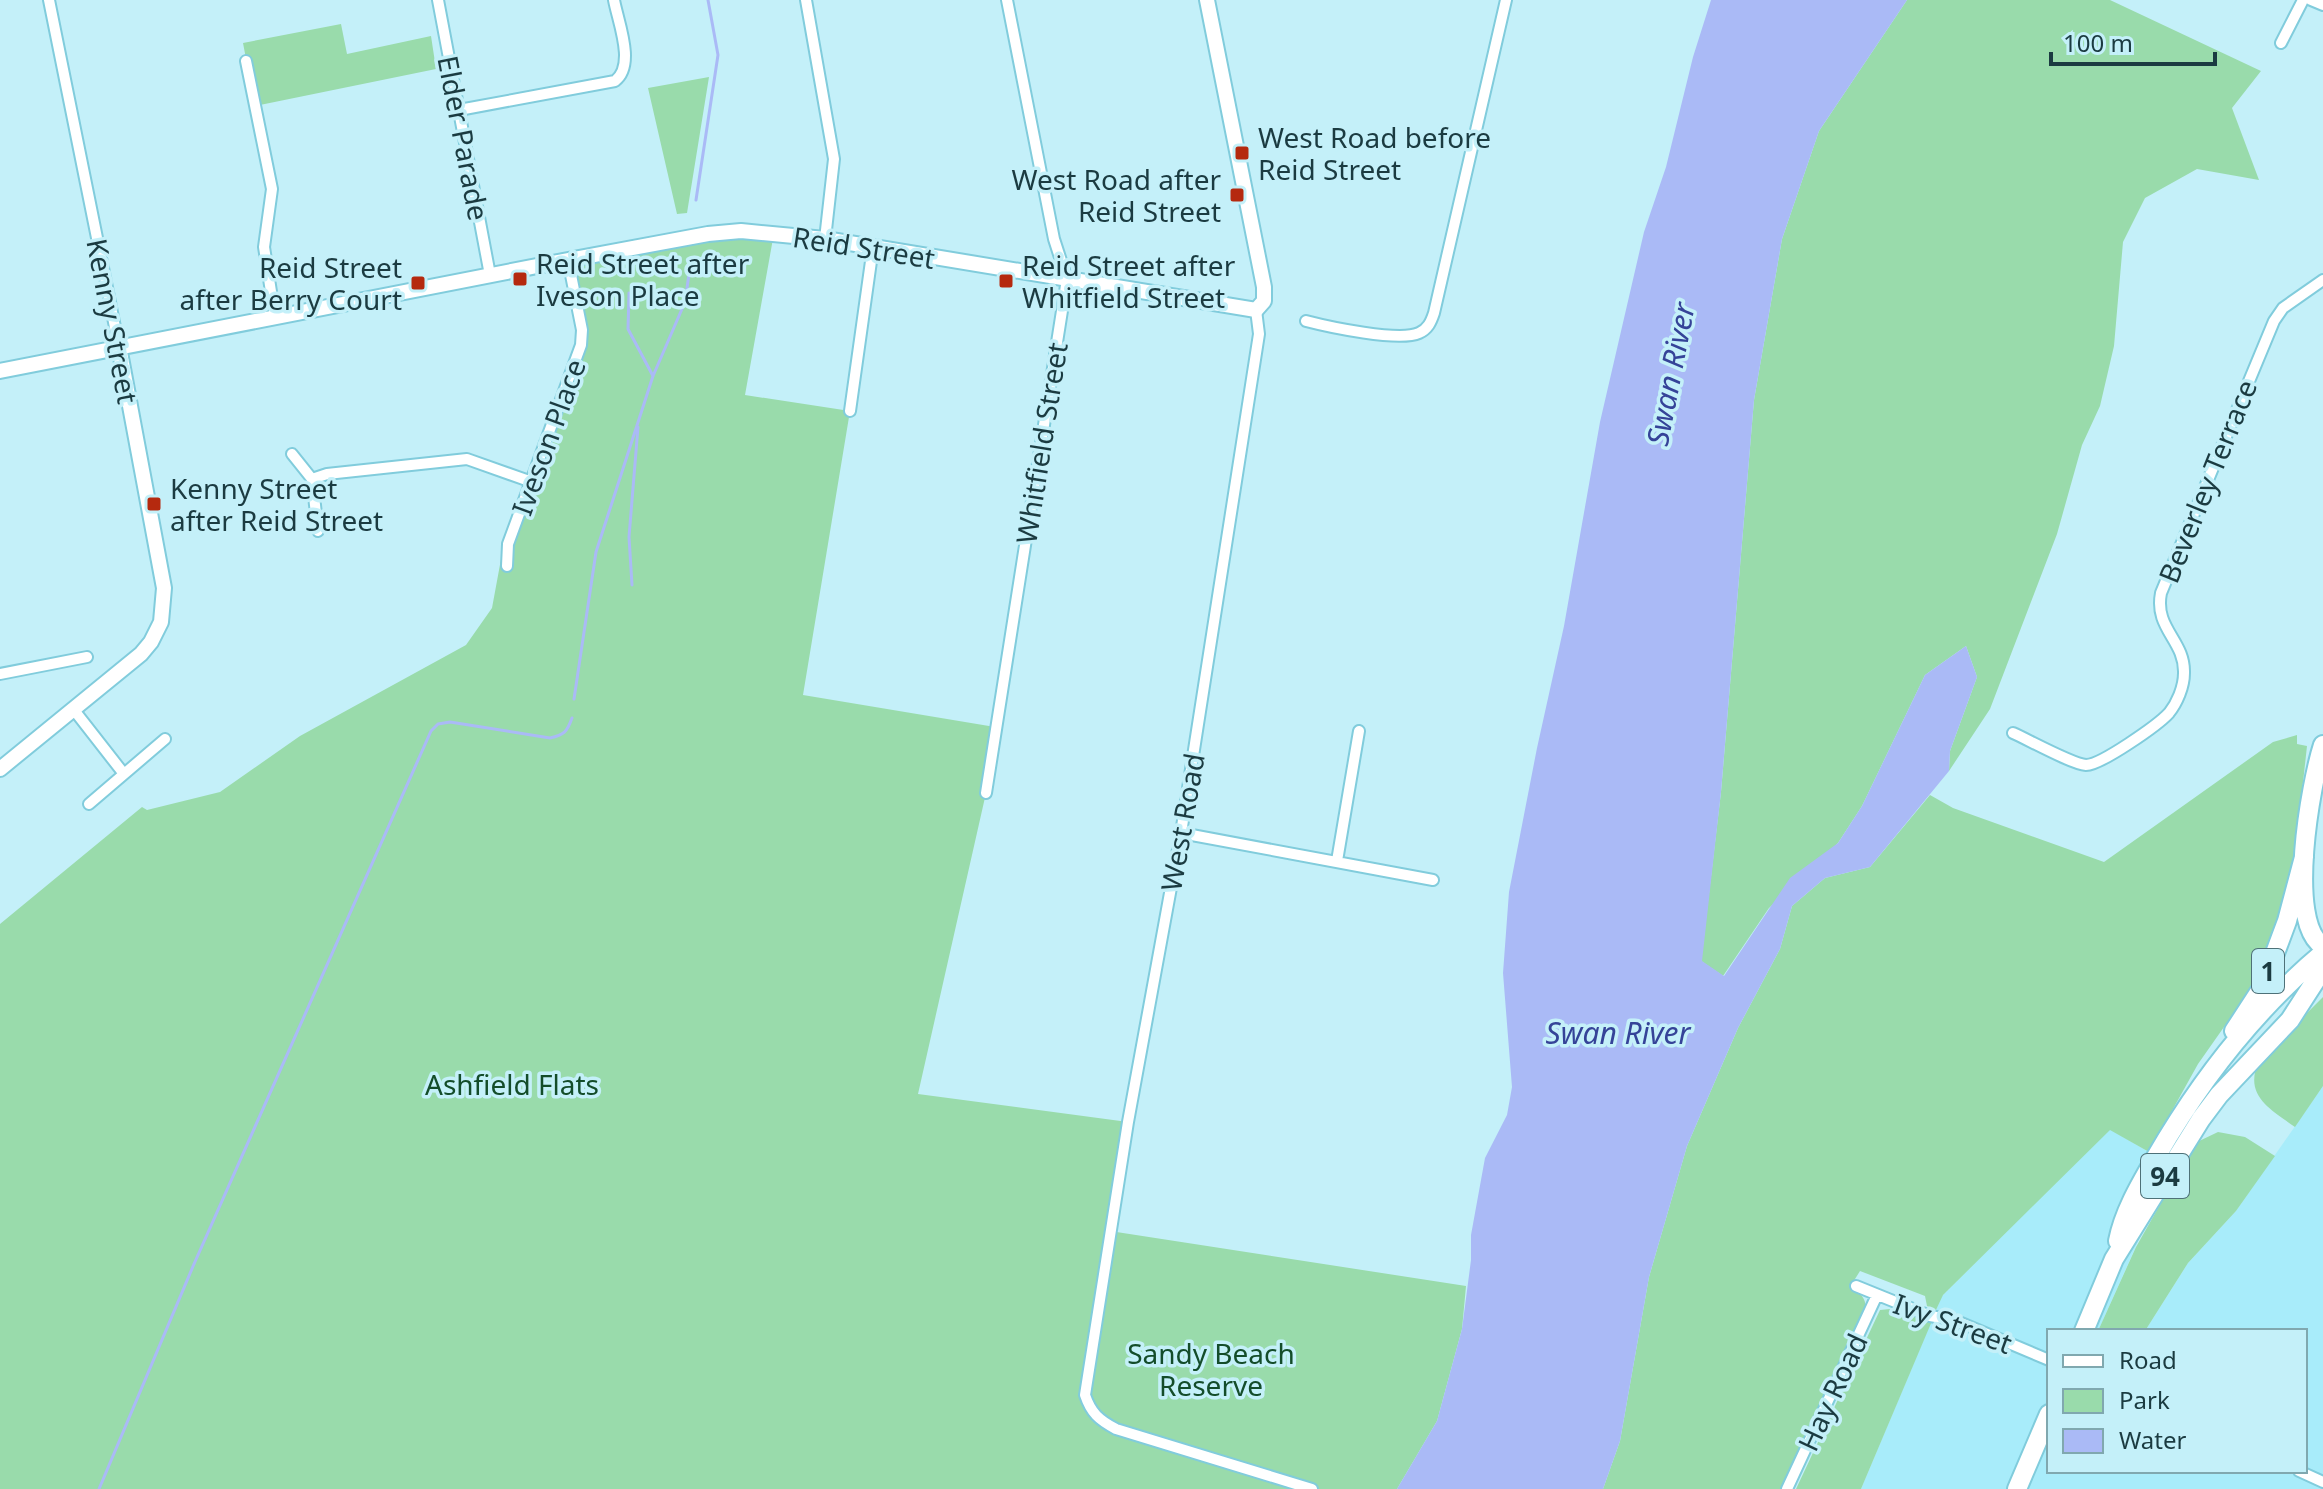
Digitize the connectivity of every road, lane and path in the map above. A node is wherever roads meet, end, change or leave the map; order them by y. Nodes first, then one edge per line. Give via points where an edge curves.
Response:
1 (49, 0) edge
2 (438, 0) edge
3 (614, 0) edge
4 (806, 0) edge
5 (1007, 0) edge
6 (1207, 0) edge
7 (1506, 0) edge
8 (2303, 0) edge
9 (2311, 0) edge
10 (2323, 5) edge
11 (2281, 43) dead end
12 (246, 61) dead end
13 (459, 110) junction
14 (825, 239) junction
15 (873, 247) junction
16 (568, 260) junction
17 (490, 275) junction
18 (1067, 279) junction
19 (2323, 280) edge
20 (1256, 310) junction
21 (275, 317) junction
22 (1306, 321) dead end
23 (119, 347) junction
24 (0, 371) edge
25 (850, 411) dead end
26 (292, 454) dead end
27 (312, 479) junction
28 (532, 482) junction
29 (318, 531) dead end
30 (507, 566) dead end
31 (87, 657) dead end
32 (0, 674) edge
33 (74, 710) junction
34 (1359, 731) dead end
35 (2013, 733) dead end
36 (165, 739) dead end
37 (2323, 745) edge
38 (0, 769) edge
39 (124, 774) junction
40 (986, 793) dead end
41 (89, 804) dead end
42 (1181, 833) junction
43 (2304, 857) junction
44 (1337, 861) junction
45 (1433, 880) dead end
46 (2323, 946) edge
47 (2323, 953) edge
48 (2323, 969) edge
49 (2323, 991) edge
50 (2290, 1020) junction
51 (2208, 1075) junction
52 (2114, 1259) junction
53 (1856, 1286) dead end
54 (1877, 1295) junction
55 (2085, 1329) edge
56 (2047, 1359) edge
57 (2047, 1419) edge
58 (2303, 1473) edge
59 (2323, 1482) edge
60 (1312, 1489) edge
61 (1787, 1489) edge
62 (2017, 1489) edge

1 - 23 street, Kenny Street
2 - 13 street, Elder Parade
3 - 13 street via 626,61 615,81
4 - 14 street via 834,159
5 - 18 street, Whitfield Street via 1054,239
6 - 20 street, West Road via 1264,287 1264,301
7 - 22 street via 1429,325 1405,336
8 - 11 street
9 - 10 street
12 - 21 street via 272,189 264,247
13 - 17 street, Elder Parade
14 - 15 street, Reid Street
14 - 16 street, Reid Street via 724,232
15 - 18 street, Reid Street
15 - 25 street
16 - 17 street, Reid Street
16 - 28 street, Iveson Place via 583,337
17 - 21 street, Reid Street
18 - 20 street, Reid Street
18 - 40 street, Whitfield Street
19 - 35 street, Beverley Terrace via 2283,308 2274,321 2161,593 2163,626 2183,660 2178,700 2167,716 2101,763 2084,765
20 - 42 street, West Road via 1259,334
21 - 23 street, Reid Street
23 - 24 street, Reid Street
23 - 33 street, Kenny Street via 164,588 163,613 151,642 129,666
26 - 27 street
27 - 28 street via 467,459
27 - 29 street
28 - 30 street, Iveson Place via 508,544
31 - 32 street
33 - 38 street
33 - 39 street
34 - 44 street
36 - 39 street
37 - 43 highway, 1 via 2313,775
39 - 41 street
42 - 44 street
42 - 60 street, West Road via 1085,1395 1099,1420 1116,1429
43 - 46 highway via 2305,913 2309,931
43 - 51 highway, 1 via 2262,988
44 - 45 street
47 - 51 highway, 94
48 - 50 highway, 1
49 - 50 highway, 94
50 - 52 highway, 94 via 2201,1119
51 - 52 highway, 94 via 2121,1224
52 - 55 highway, 94
53 - 54 street, Ivy Street
54 - 56 street, Ivy Street
54 - 61 street, Hay Road
57 - 62 highway
58 - 59 street

